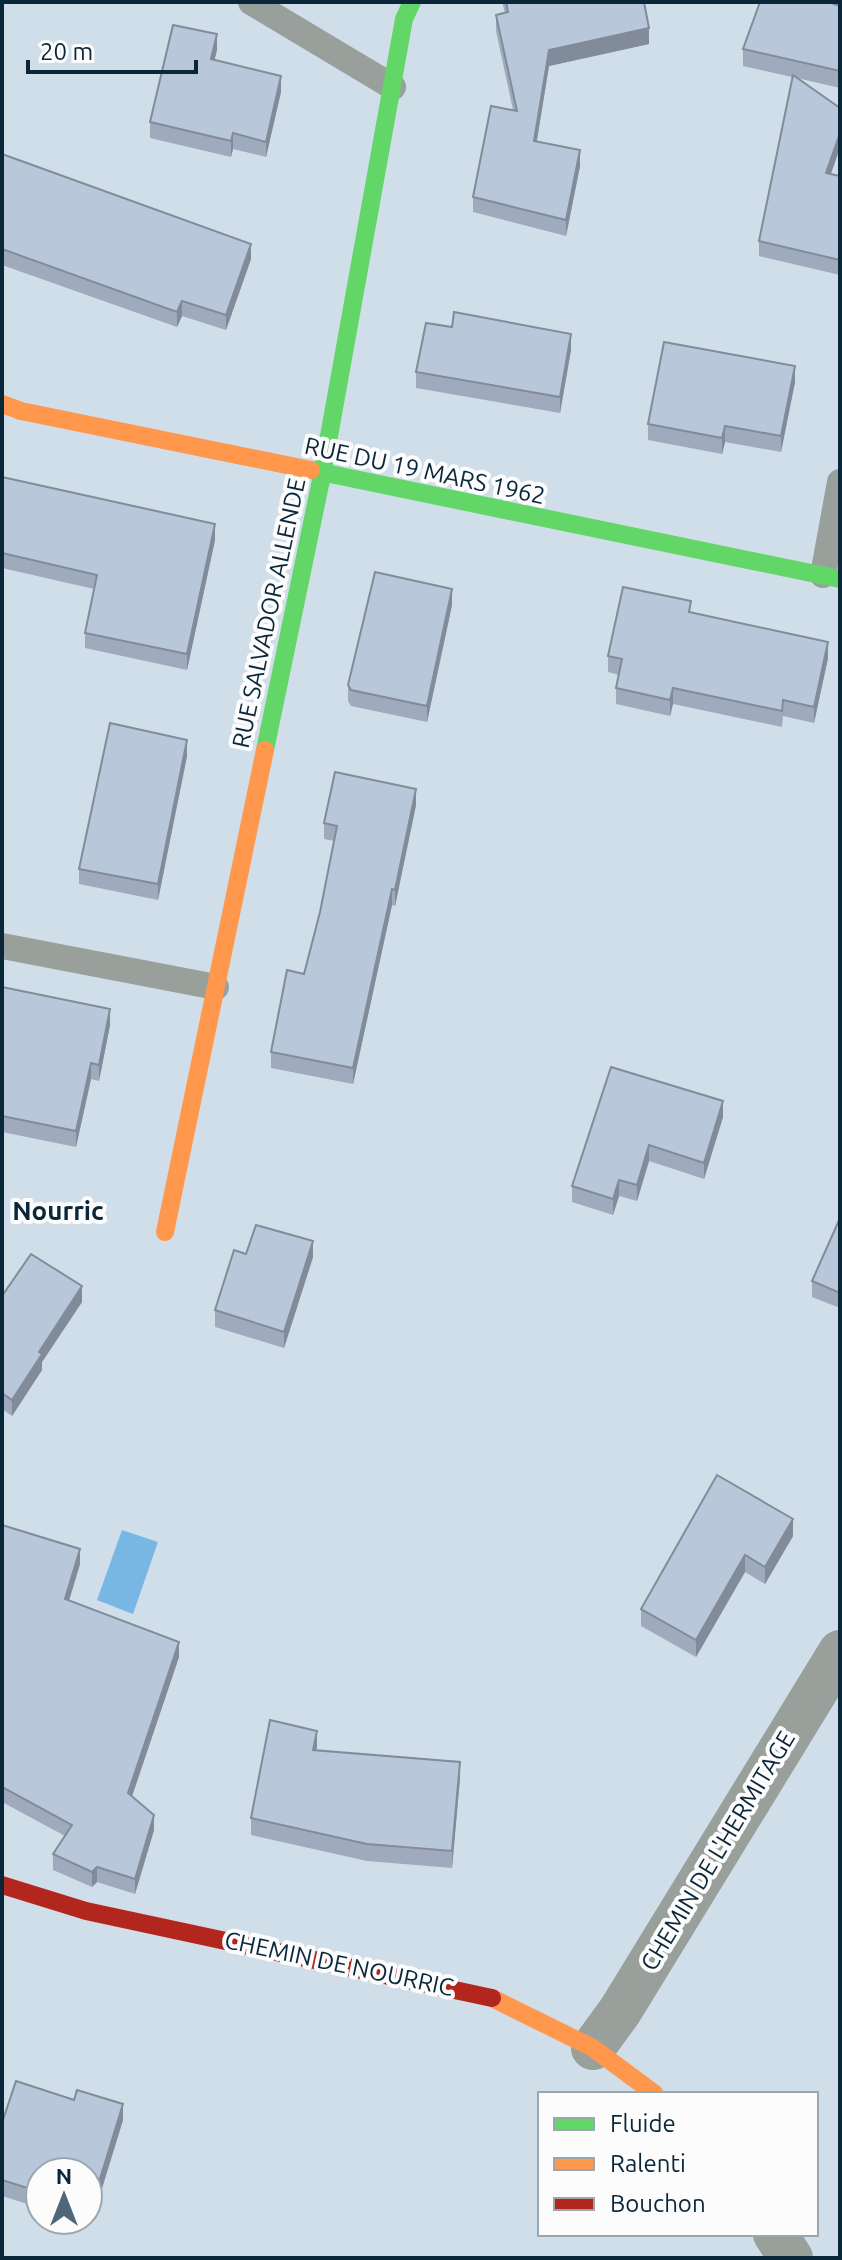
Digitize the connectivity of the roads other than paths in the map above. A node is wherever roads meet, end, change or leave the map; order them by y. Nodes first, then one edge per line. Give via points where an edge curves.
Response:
1 (251, 2) edge
2 (412, 2) edge
3 (393, 87) junction
4 (2, 404) edge
5 (322, 475) junction
6 (840, 482) edge
7 (832, 577) edge
8 (2, 946) edge
9 (216, 987) junction
10 (165, 1232) dead end
11 (840, 1652) edge
12 (2, 1885) edge
13 (593, 2048) junction
14 (652, 2092) edge
15 (776, 2236) edge
16 (791, 2258) edge

1 - 3 lane
2 - 3 street, RUE SALVADOR ALLENDE via 404,19
3 - 5 street, RUE SALVADOR ALLENDE
4 - 5 street, RUE DU 19 MARS 1962
5 - 7 street, RUE DU 19 MARS 1962
5 - 9 street, RUE SALVADOR ALLENDE
6 - 7 lane
8 - 9 lane
9 - 10 street, RUE SALVADOR ALLENDE
11 - 13 street, CHEMIN DE L'HERMITAGE
12 - 13 street, CHEMIN DE NOURRIC via 86,1911 487,1996
13 - 14 street, CHEMIN DE NOURRIC
15 - 16 street

